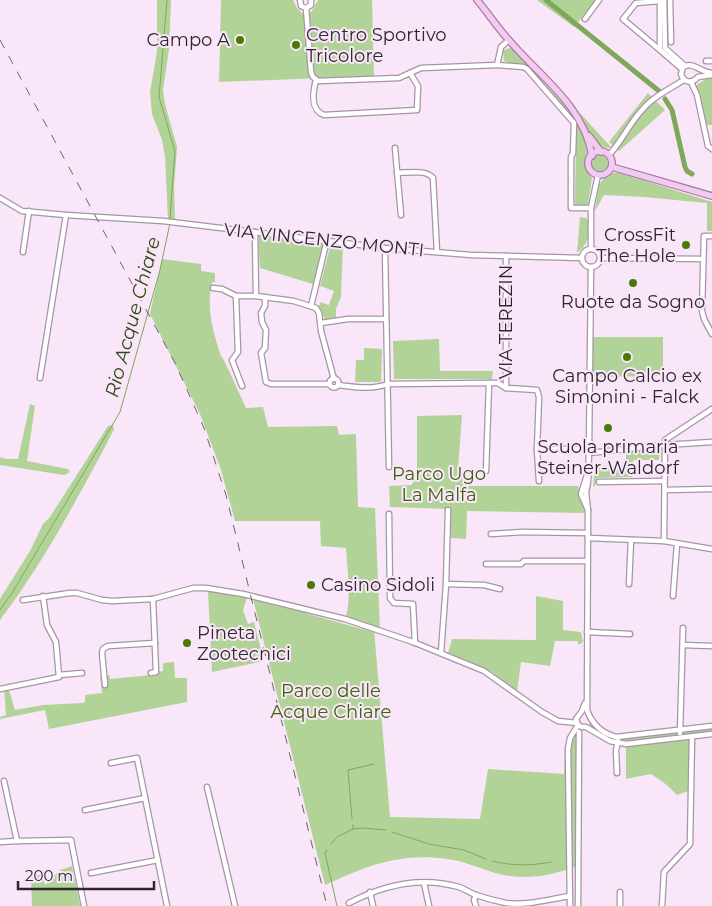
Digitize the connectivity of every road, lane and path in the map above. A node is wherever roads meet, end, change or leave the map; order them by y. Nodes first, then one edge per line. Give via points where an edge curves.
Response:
1 (300, 0) edge
2 (311, 0) edge
3 (477, 0) edge
4 (599, 0) edge
5 (661, 0) edge
6 (670, 0) edge
7 (664, 7) junction
8 (670, 7) junction
9 (306, 8) junction
10 (585, 19) dead end
11 (509, 40) junction
12 (671, 42) dead end
13 (660, 50) junction
14 (706, 61) dead end
15 (712, 61) edge
16 (496, 66) junction
17 (683, 68) junction
18 (697, 69) junction
19 (410, 73) junction
20 (712, 74) edge
21 (698, 77) junction
22 (316, 80) junction
23 (684, 80) junction
24 (692, 82) junction
25 (586, 132) junction
26 (395, 148) dead end
27 (712, 149) edge
28 (600, 152) junction
29 (609, 155) junction
30 (592, 156) junction
31 (612, 167) junction
32 (397, 173) junction
33 (598, 175) junction
34 (712, 196) edge
35 (0, 198) edge
36 (591, 208) junction
37 (29, 212) junction
38 (66, 215) junction
39 (401, 215) dead end
40 (256, 232) junction
41 (712, 236) edge
42 (328, 240) junction
43 (385, 248) junction
44 (591, 249) junction
45 (23, 252) dead end
46 (437, 252) junction
47 (506, 256) junction
48 (582, 258) junction
49 (600, 258) junction
50 (703, 259) junction
51 (591, 267) junction
52 (213, 288) dead end
53 (236, 296) junction
54 (256, 296) junction
55 (265, 297) junction
56 (311, 306) junction
57 (386, 319) junction
58 (321, 323) junction
59 (712, 334) edge
60 (40, 378) dead end
61 (334, 379) junction
62 (489, 383) junction
63 (329, 384) junction
64 (388, 384) junction
65 (338, 385) junction
66 (242, 386) dead end
67 (506, 388) junction
68 (712, 409) edge
69 (712, 442) edge
70 (664, 445) junction
71 (538, 449) junction
72 (589, 451) junction
73 (390, 467) dead end
74 (486, 471) dead end
75 (538, 481) dead end
76 (664, 481) junction
77 (599, 482) dead end
78 (712, 489) edge
79 (665, 490) junction
80 (448, 510) dead end
81 (389, 514) dead end
82 (491, 534) dead end
83 (588, 536) junction
84 (630, 540) junction
85 (664, 541) junction
86 (677, 544) junction
87 (712, 549) edge
88 (588, 562) junction
89 (486, 564) dead end
90 (446, 584) junction
91 (629, 584) dead end
92 (500, 588) dead end
93 (43, 596) junction
94 (673, 596) dead end
95 (153, 599) junction
96 (23, 600) dead end
97 (683, 628) dead end
98 (587, 632) junction
99 (630, 634) dead end
100 (414, 643) junction
101 (155, 644) junction
102 (683, 645) junction
103 (712, 646) edge
104 (441, 653) junction
105 (82, 672) dead end
106 (150, 673) dead end
107 (59, 675) junction
108 (105, 685) dead end
109 (0, 689) edge
110 (586, 702) junction
111 (579, 715) junction
112 (590, 718) junction
113 (565, 721) junction
114 (577, 724) junction
115 (712, 726) edge
116 (583, 729) junction
117 (680, 730) junction
118 (712, 734) edge
119 (692, 736) junction
120 (680, 737) junction
121 (619, 740) junction
122 (570, 742) junction
123 (111, 763) dead end
124 (617, 773) dead end
125 (4, 781) dead end
126 (207, 787) dead end
127 (145, 798) junction
128 (85, 810) dead end
129 (17, 841) junction
130 (0, 842) edge
131 (158, 860) junction
132 (91, 873) dead end
133 (424, 883) junction
134 (370, 892) junction
135 (620, 892) dead end
136 (476, 895) junction
137 (570, 896) junction
138 (349, 903) dead end
139 (84, 906) edge
140 (167, 906) edge
141 (236, 906) edge
142 (372, 906) edge
143 (429, 906) edge
144 (476, 906) edge
145 (570, 906) edge
146 (578, 906) edge
147 (620, 906) edge
148 (662, 906) edge

1 - 9 street via 301,6
2 - 9 street via 311,5
3 - 11 main road
4 - 10 street
5 - 7 street
5 - 13 street
5 - 13 street via 636,3 623,19
6 - 8 street
7 - 8 street
7 - 17 street via 665,48
8 - 12 street
9 - 22 street via 311,72
11 - 16 street via 501,47
11 - 25 main road via 577,115
13 - 17 street
14 - 15 street
16 - 19 street via 421,68
16 - 36 street via 527,69 574,123 571,208
17 - 18 street via 691,65
17 - 23 street
18 - 20 street
18 - 21 street
19 - 22 street via 399,78
19 - 22 street via 418,86 417,110 324,115 315,108
20 - 21 street
21 - 24 street
23 - 24 street
23 - 29 street via 642,110
24 - 27 street via 708,146
25 - 28 main road
25 - 30 main road
26 - 32 street
28 - 29 main road
28 - 30 main road
29 - 31 main road
30 - 33 main road via 590,169
31 - 33 main road
31 - 34 main road
32 - 39 street
32 - 46 street via 431,176 434,182
33 - 36 street
35 - 37 street, VIA VINCENZO MONTI
36 - 44 street
37 - 38 street, VIA VINCENZO MONTI
37 - 45 street
38 - 40 street, VIA VINCENZO MONTI via 164,221
38 - 60 street
40 - 42 street, VIA VINCENZO MONTI
40 - 54 street
41 - 50 street via 704,236
42 - 43 street, VIA VINCENZO MONTI
42 - 56 street
43 - 46 street, VIA VINCENZO MONTI
43 - 57 street
44 - 48 street
44 - 49 street
46 - 47 street, VIA VINCENZO MONTI
47 - 48 street, VIA VINCENZO MONTI
47 - 67 street, VIA TEREZIN
48 - 51 street via 585,265
49 - 50 street
49 - 51 street
50 - 59 street via 702,311
51 - 72 street
52 - 53 street
53 - 54 street
53 - 66 street via 238,352 232,360
54 - 55 street
55 - 56 street
55 - 63 street via 261,313 266,330 262,353 266,382
56 - 58 street via 319,313
57 - 58 street
57 - 64 street
58 - 61 street
61 - 63 street
61 - 65 street
62 - 64 street
62 - 67 street via 498,383
62 - 74 street
63 - 65 street via 332,388
64 - 65 street via 377,388
64 - 73 street
67 - 71 street, VIA TEREZIN via 537,390
68 - 70 street via 666,438
69 - 70 street
70 - 72 street
70 - 76 street
71 - 72 street
71 - 75 street, VIA TEREZIN
72 - 83 street via 588,472 581,494 588,511
76 - 77 street
76 - 79 street
78 - 79 street
79 - 85 street
80 - 90 street
81 - 100 street via 390,598 394,602 413,604
82 - 83 street
83 - 84 street
83 - 88 street
84 - 85 street
84 - 91 street
85 - 86 street
86 - 87 street
86 - 94 street
88 - 89 street
88 - 98 street
90 - 92 street
90 - 104 street
93 - 95 street via 70,592 107,601
93 - 96 street
93 - 107 street via 47,625 56,642
95 - 100 street via 193,588 228,591 345,620
95 - 101 street
97 - 102 street
98 - 99 street
98 - 110 street
100 - 104 street
101 - 106 street via 156,672
101 - 108 street via 108,646 103,649
102 - 103 street
102 - 117 street
104 - 113 street via 484,671 542,712 558,721
105 - 107 street
107 - 109 street
110 - 111 street
110 - 112 street
111 - 112 street
111 - 113 street
111 - 114 street
112 - 116 street via 589,725
112 - 121 street via 601,731
113 - 114 street
114 - 116 street
114 - 122 street
115 - 117 street
116 - 121 street via 610,741
116 - 122 street
116 - 146 street
117 - 120 street
117 - 121 street
118 - 119 street
119 - 120 street
119 - 148 street via 690,844 664,872
120 - 121 street via 626,744
121 - 124 street
122 - 137 street
123 - 127 street via 137,758
125 - 129 street
126 - 141 street
127 - 128 street
127 - 131 street
129 - 130 street
129 - 139 street via 71,840
131 - 132 street
131 - 140 street
133 - 134 street via 389,886
133 - 136 street via 459,888
133 - 143 street
134 - 138 street
134 - 142 street
135 - 147 street
136 - 137 street via 507,903
136 - 144 street
137 - 145 street

